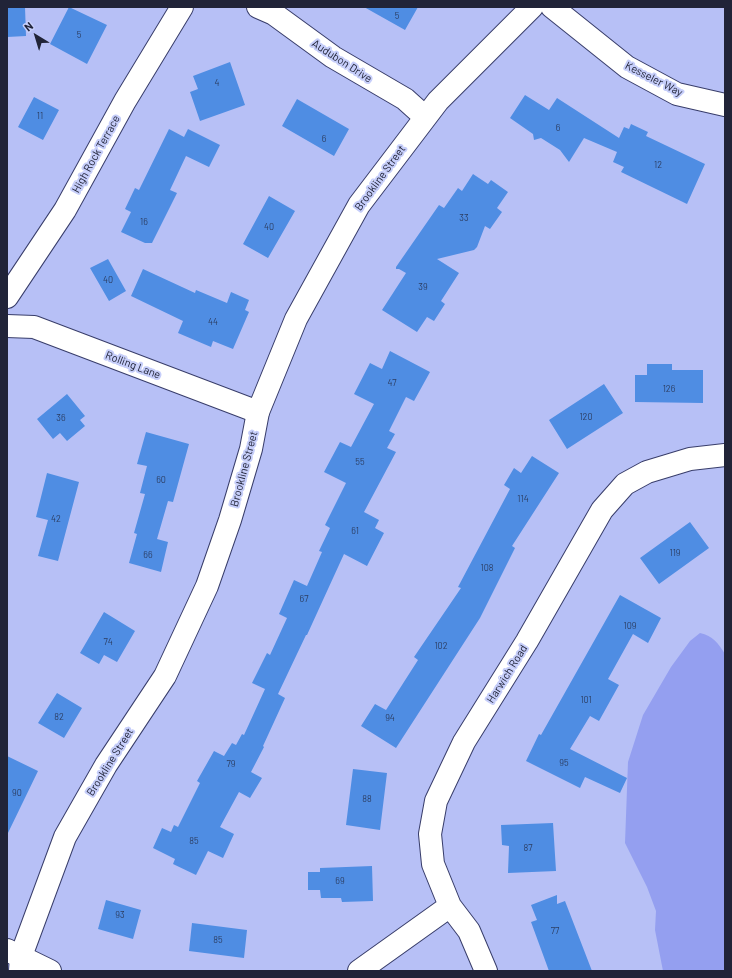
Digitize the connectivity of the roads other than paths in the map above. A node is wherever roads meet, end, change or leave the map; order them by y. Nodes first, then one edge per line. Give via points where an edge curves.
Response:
1 (182, 7) edge
2 (258, 7) edge
3 (532, 7) edge
4 (552, 7) edge
5 (725, 105) edge
6 (425, 117) junction
7 (7, 297) edge
8 (7, 326) edge
9 (258, 412) junction
10 (725, 455) edge
11 (450, 906) junction
12 (16, 959) edge
13 (50, 971) edge
14 (359, 971) edge
15 (486, 971) edge

1 - 7 street, High Rock Terrace via 125,101 65,210
2 - 6 street, Audubon Drive via 274,14 333,57 405,99
3 - 6 street, Brookline Street
4 - 5 street, Kesseler Way via 628,67 678,94
6 - 9 street, Brookline Street via 356,212 296,319
8 - 9 street, Rolling Lane via 34,327
9 - 12 street, Brookline Street via 251,449 207,586 165,676 106,764 65,837
10 - 11 street, Harwich Road via 690,459 647,472 625,484 602,510 527,641 464,742 436,801 430,834 434,864
11 - 14 street
11 - 15 street, Harwich Road via 469,931
12 - 13 street

